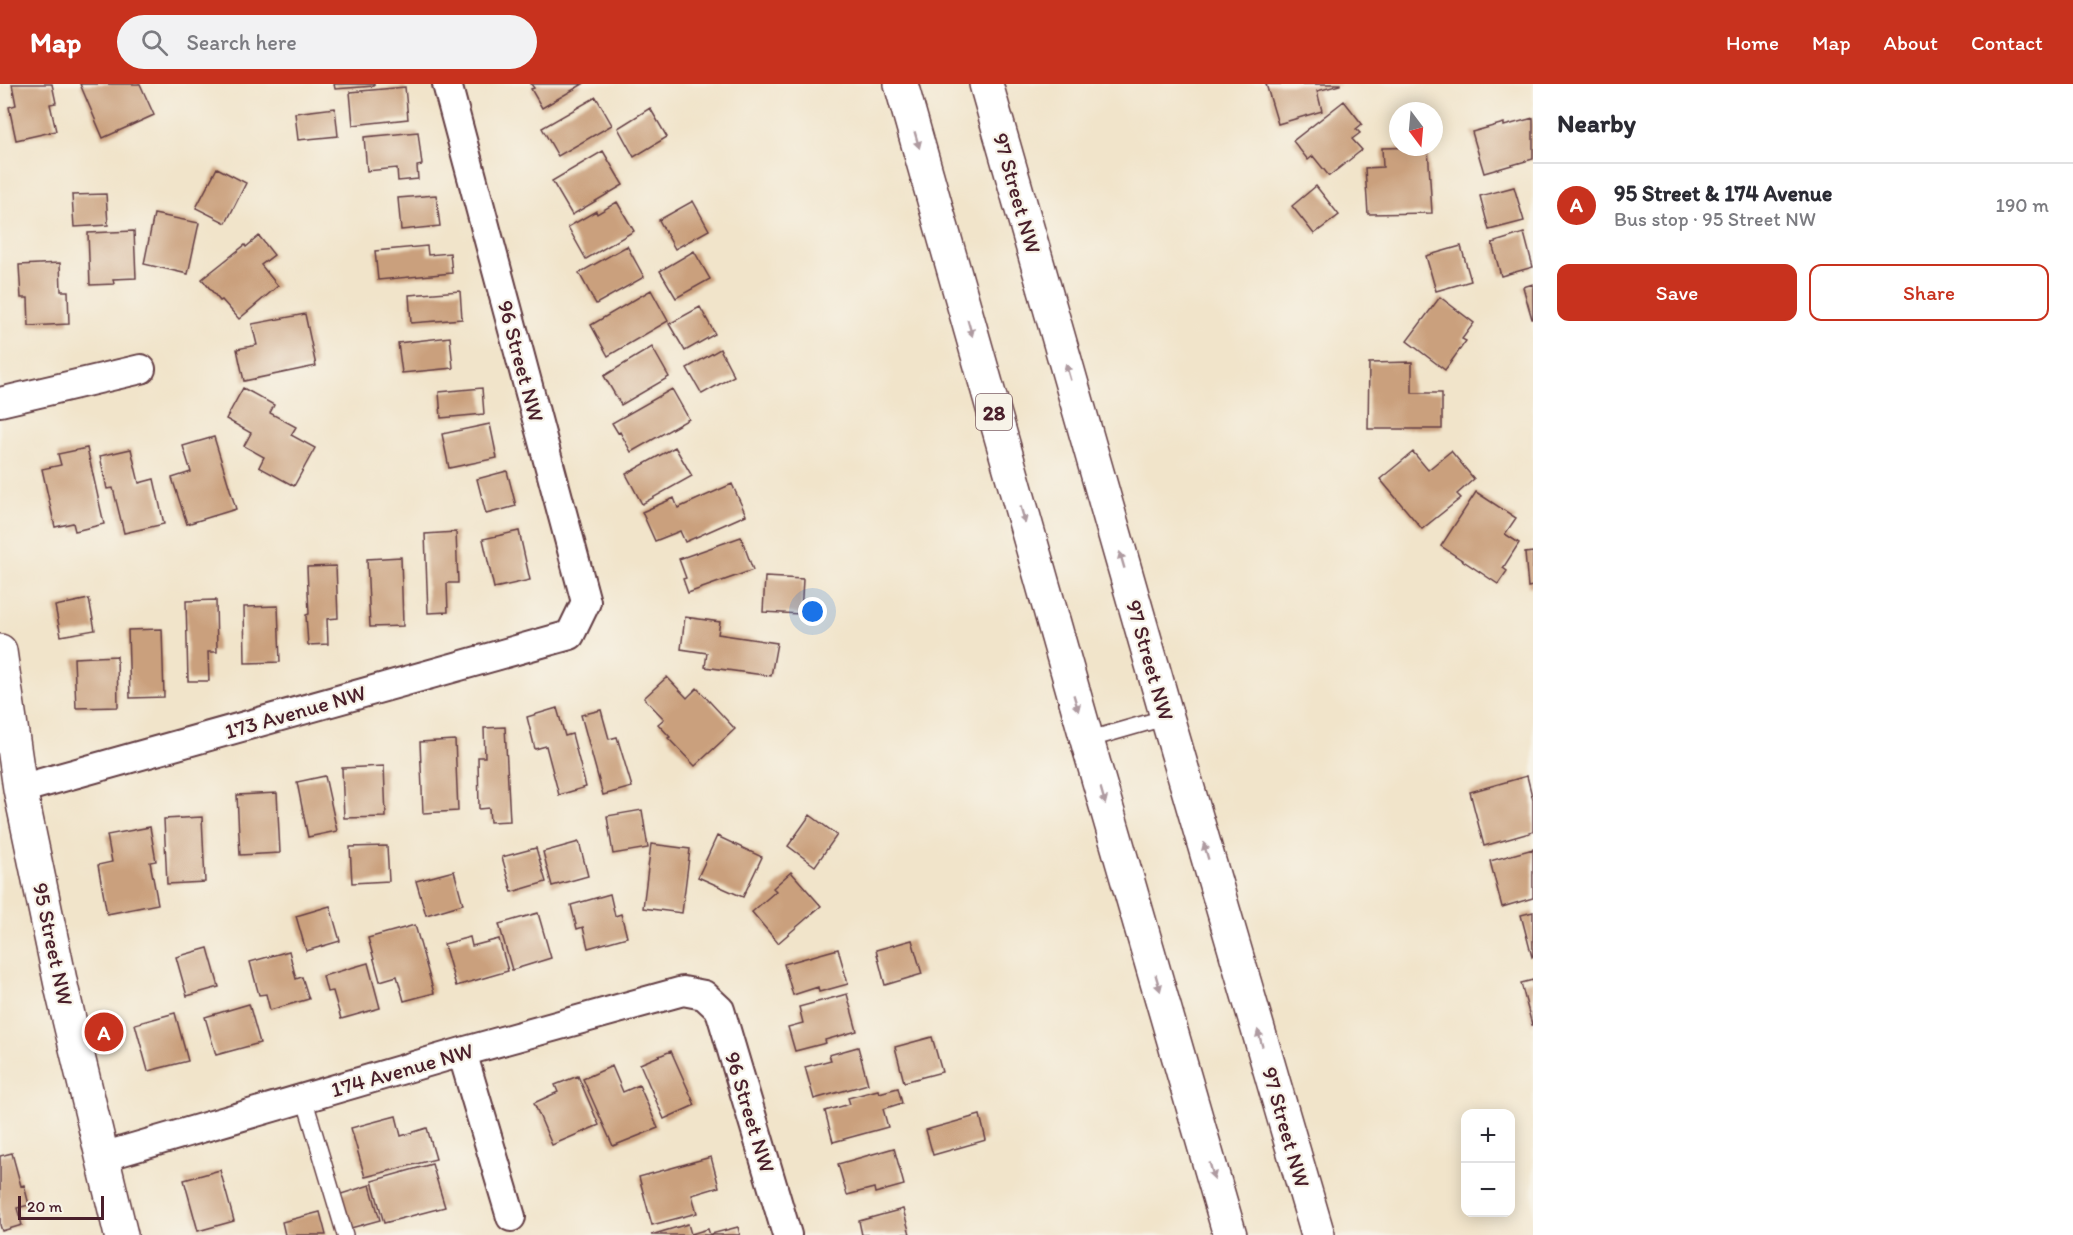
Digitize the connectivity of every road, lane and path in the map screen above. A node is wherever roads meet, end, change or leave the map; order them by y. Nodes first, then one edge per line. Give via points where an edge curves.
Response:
1 (447, 84) edge
2 (901, 84) edge
3 (986, 84) edge
4 (141, 369) dead end
5 (0, 402) edge
6 (570, 634) joint
7 (0, 651) edge
8 (1167, 717) junction
9 (1087, 740) junction
10 (20, 789) junction
11 (704, 995) joint
12 (462, 1052) junction
13 (304, 1098) junction
14 (102, 1157) junction
15 (511, 1217) dead end
16 (121, 1235) edge
17 (345, 1235) edge
18 (787, 1235) edge
19 (1230, 1235) edge
20 (1318, 1235) edge

1 - 6 street, 96 Street NW via 586,602
2 -> 9 main road, 28
8 -> 3 main road, 97 Street NW
4 - 5 street
6 - 10 street, 173 Avenue NW
7 - 10 main road, 95 Street NW
8 - 9 lane
20 -> 8 main road, 97 Street NW
9 -> 19 main road
10 - 14 main road, 95 Street NW
11 - 12 street, 174 Avenue NW via 674,994
11 - 18 street, 96 Street NW via 720,1010
12 - 13 street, 174 Avenue NW
12 - 15 street
13 - 14 street, 174 Avenue NW
13 - 17 lane
14 - 16 main road, 95 Street NW

